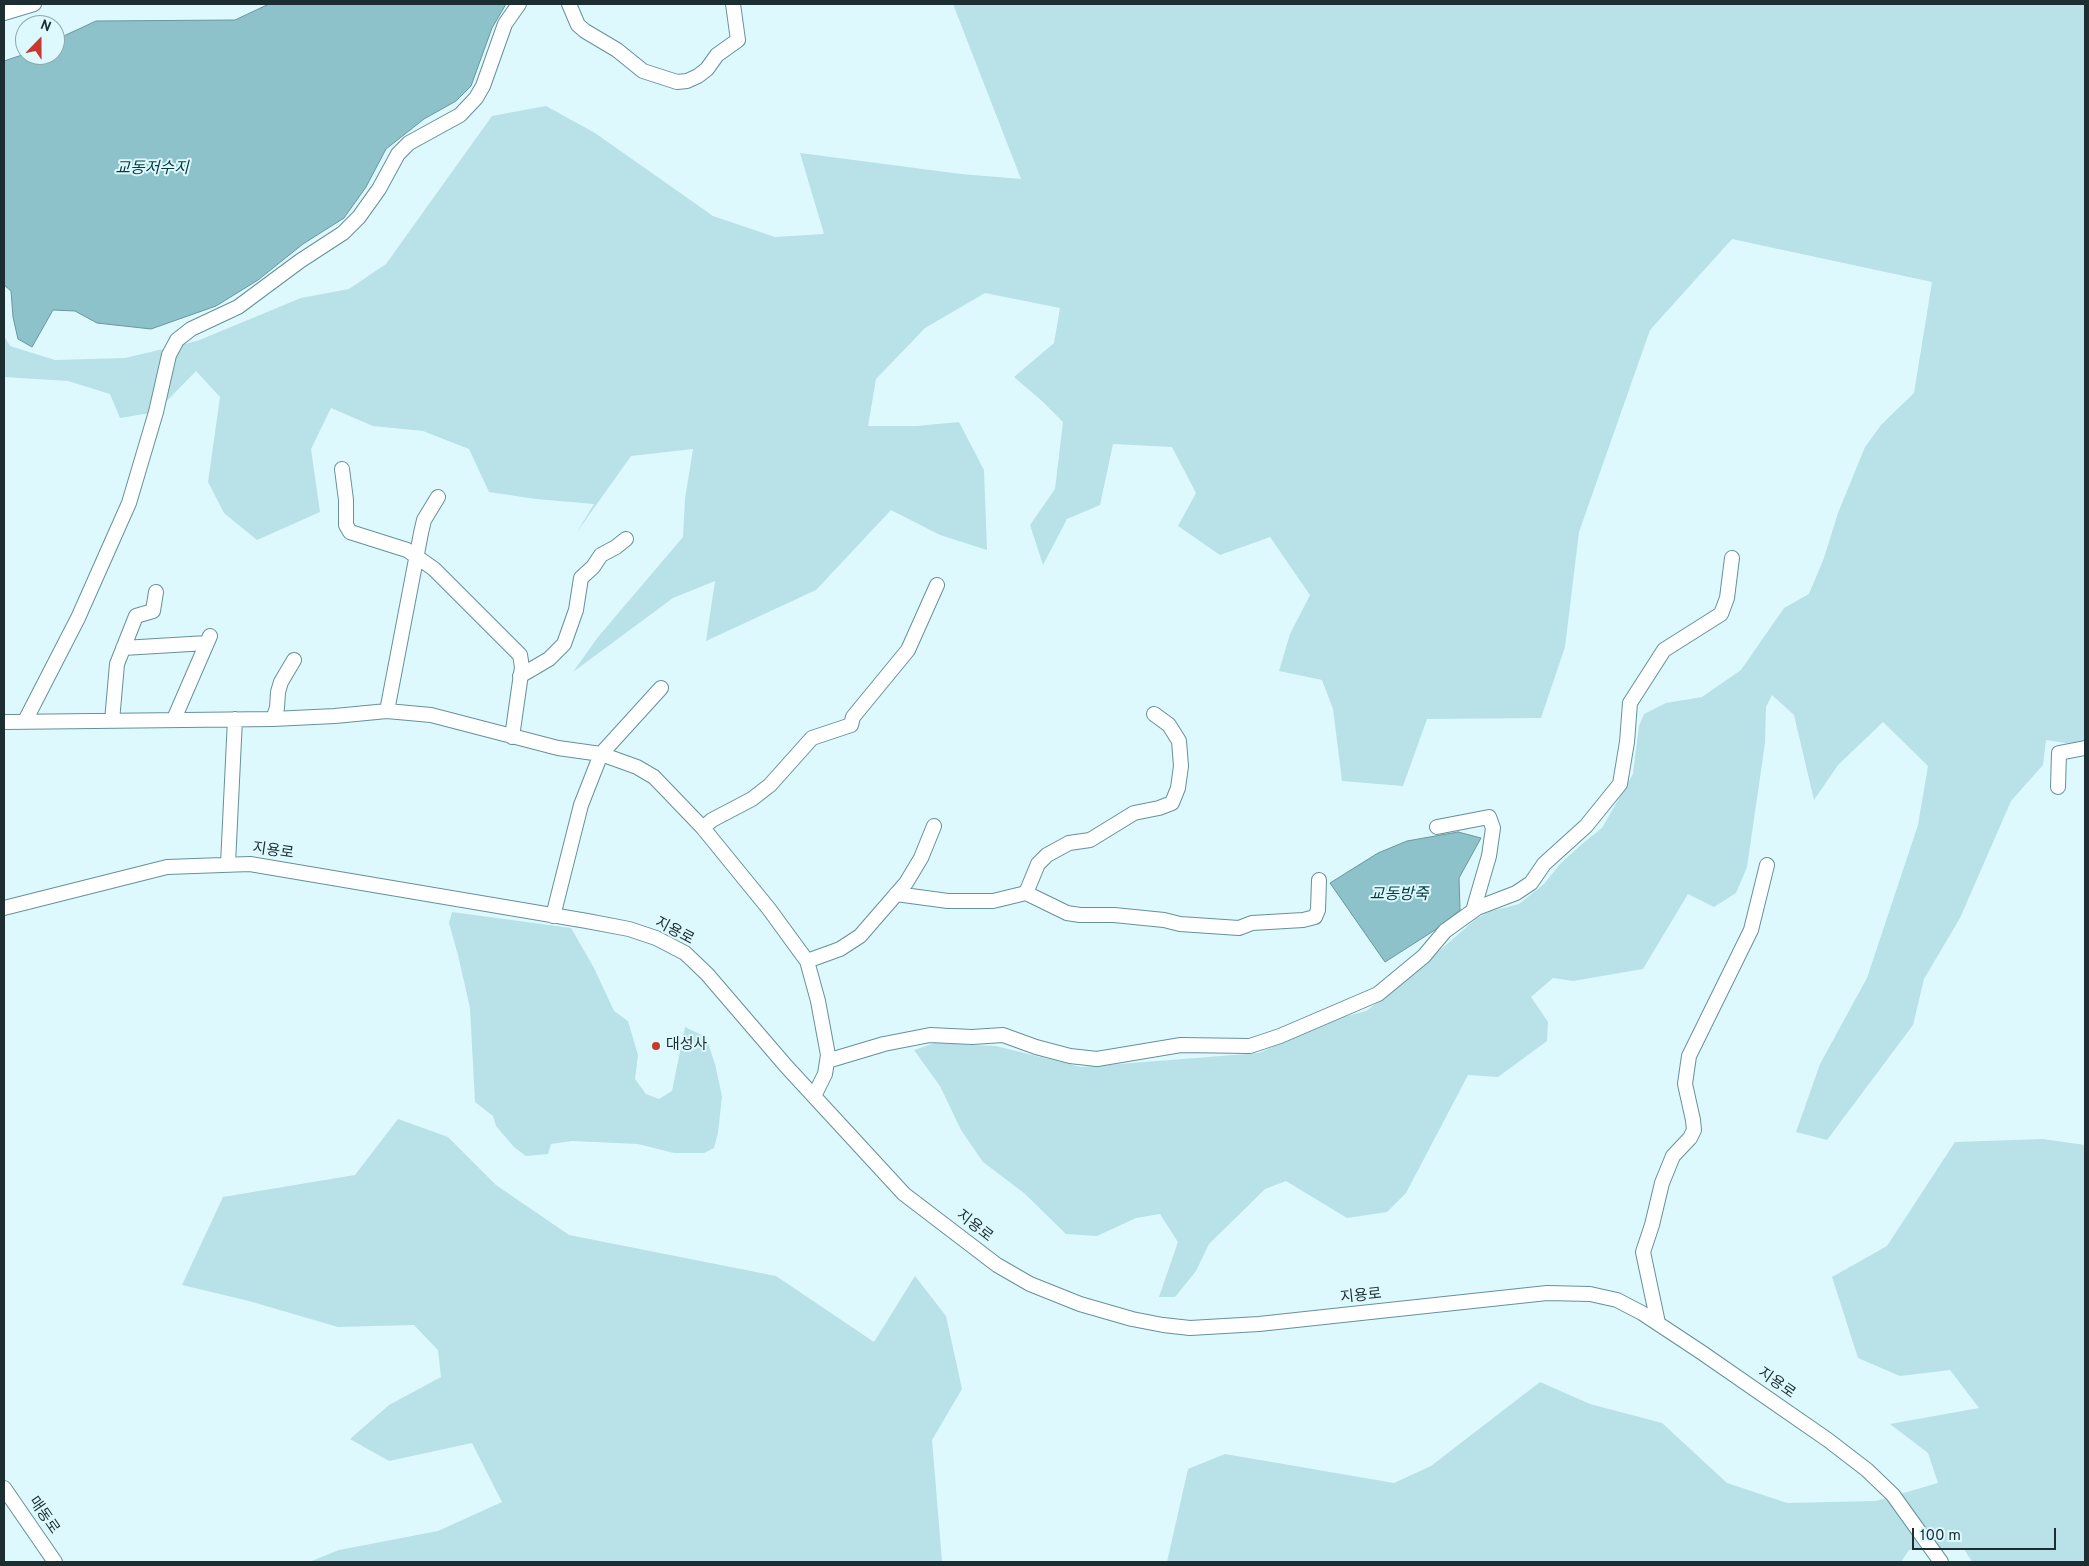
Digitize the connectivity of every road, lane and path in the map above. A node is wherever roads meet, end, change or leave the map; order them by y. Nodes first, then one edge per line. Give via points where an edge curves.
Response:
1 (34, 4) edge
2 (519, 4) edge
3 (569, 4) edge
4 (733, 4) edge
5 (4, 14) edge
6 (342, 469) dead end
7 (438, 497) dead end
8 (626, 539) dead end
9 (417, 556) junction
10 (1732, 558) dead end
11 (937, 586) dead end
12 (156, 592) dead end
13 (122, 648) junction
14 (294, 660) dead end
15 (520, 676) junction
16 (661, 688) dead end
17 (387, 711) junction
18 (1154, 714) dead end
19 (174, 719) junction
20 (235, 719) junction
21 (273, 719) junction
22 (24, 721) junction
23 (112, 721) junction
24 (4, 722) edge
25 (512, 737) junction
26 (2085, 748) edge
27 (601, 754) junction
28 (2058, 787) dead end
29 (934, 826) dead end
30 (1437, 827) dead end
31 (703, 828) junction
32 (228, 864) junction
33 (1766, 865) dead end
34 (1319, 880) dead end
35 (1026, 893) junction
36 (896, 894) junction
37 (4, 908) edge
38 (1473, 911) junction
39 (553, 916) junction
40 (807, 961) junction
41 (827, 1061) junction
42 (814, 1096) junction
43 (1658, 1323) junction
44 (4, 1488) edge
45 (55, 1562) edge
46 (1942, 1562) edge

1 - 5 street
2 - 22 street via 505,24 476,98 460,115 409,143 398,154 360,217 238,307 191,329 177,340 169,355 129,504 78,618
3 - 4 street via 578,25 585,32 617,50 643,71 677,82 698,76 717,55 738,40
6 - 9 street via 346,525 350,532 408,550
7 - 9 street via 424,520
8 - 15 street via 600,554 593,567 581,578 576,610 564,644 549,659
9 - 15 street via 520,655
9 - 17 street
10 - 38 street via 1727,598 1721,614 1664,650 1630,703 1620,784 1586,826 1544,864 1531,883 1516,894
11 - 31 street via 908,650 853,717 851,725 812,738 770,785
12 - 13 street via 153,611 136,616
13 - 19 street via 209,640
13 - 23 street via 117,664
14 - 21 street via 281,682 278,708
15 - 25 street
16 - 27 street
17 - 21 street
17 - 25 street via 432,716
18 - 35 street via 1169,725 1179,741 1181,766 1172,803 1134,813 1090,840 1069,843 1047,855 1038,864
19 - 20 street
19 - 23 street
20 - 21 street
20 - 32 street
22 - 23 street
22 - 24 street
25 - 27 street
26 - 28 street via 2059,753
27 - 31 street via 654,777
27 - 39 street via 581,805
29 - 36 street via 921,858
30 - 38 street via 1489,817 1493,828
31 - 40 street
32 - 37 street, 지용로 via 167,867
32 - 39 street, 지용로 via 250,864
33 - 43 street via 1751,930 1689,1056 1685,1084 1694,1130 1673,1156 1643,1252
34 - 35 street via 1315,917 1252,923 1239,928 1067,913
35 - 36 street via 993,901 948,901
36 - 40 street via 860,936 840,949
38 - 41 street via 1445,931 1424,956 1378,994 1250,1046 1181,1045 1097,1059 1070,1056 1003,1035 930,1035 884,1044
39 - 42 street, 지용로 via 629,929 685,953
40 - 41 street via 818,1001
41 - 42 street via 825,1074
42 - 43 street, 지용로 via 904,1194 997,1265 1030,1284 1132,1319 1190,1328 1259,1324 1547,1293 1590,1294 1617,1300
43 - 46 street, 지용로 via 1828,1440 1866,1470 1893,1495
44 - 45 street, 매동로

